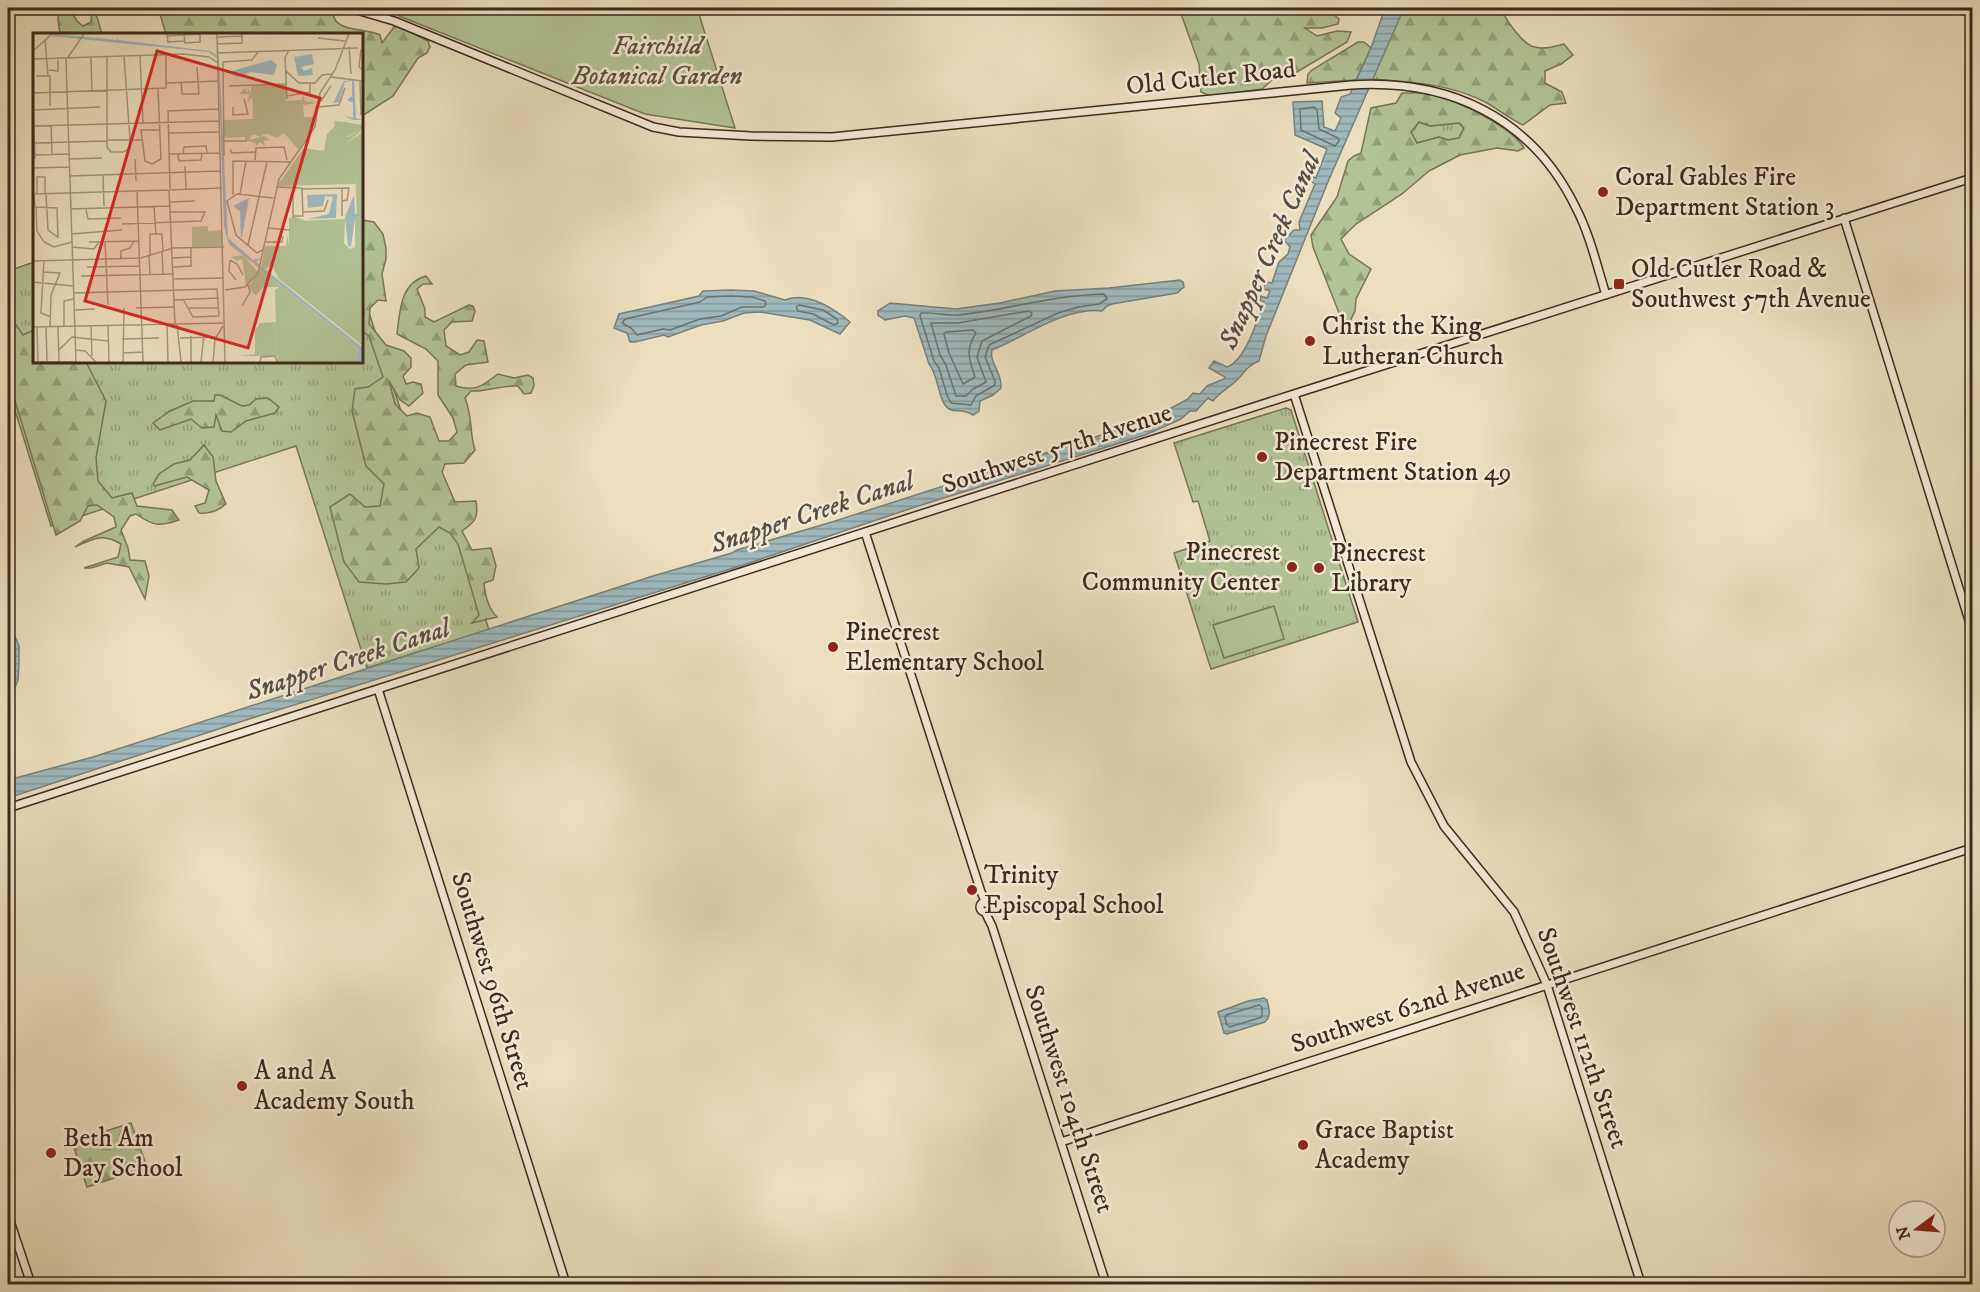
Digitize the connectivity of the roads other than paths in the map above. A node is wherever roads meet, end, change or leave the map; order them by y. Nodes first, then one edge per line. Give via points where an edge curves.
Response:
1 (350, 8) edge
2 (1972, 178) edge
3 (1845, 218) junction
4 (1606, 295) junction
5 (1294, 394) junction
6 (865, 532) junction
7 (1972, 630) edge
8 (378, 689) junction
9 (8, 808) edge
10 (1972, 848) edge
11 (1547, 986) junction
12 (1061, 1142) junction
13 (8, 1215) edge
14 (31, 1284) edge
15 (566, 1284) edge
16 (1106, 1284) edge
17 (1641, 1284) edge

1 - 4 main road, Old Cutler Road via 403,24 653,127 679,132 843,136 1351,85 1412,86 1457,98 1490,114 1522,137 1549,164 1572,200 1588,236
2 - 3 main road
3 - 4 main road
3 - 7 main road
4 - 5 main road, Southwest 57th Avenue
5 - 6 main road, Southwest 57th Avenue
5 - 11 main road, Southwest 112th Street via 1411,762 1443,826 1513,911
6 - 8 main road, Southwest 57th Avenue
6 - 12 main road, Southwest 104th Street via 983,903 990,907 987,911
8 - 9 main road, Southwest 57th Avenue
8 - 15 main road, Southwest 96th Street
10 - 11 main road, Southwest 62nd Avenue
11 - 12 main road, Southwest 62nd Avenue
11 - 17 main road, Southwest 112th Street
12 - 16 main road, Southwest 104th Street
13 - 14 main road

